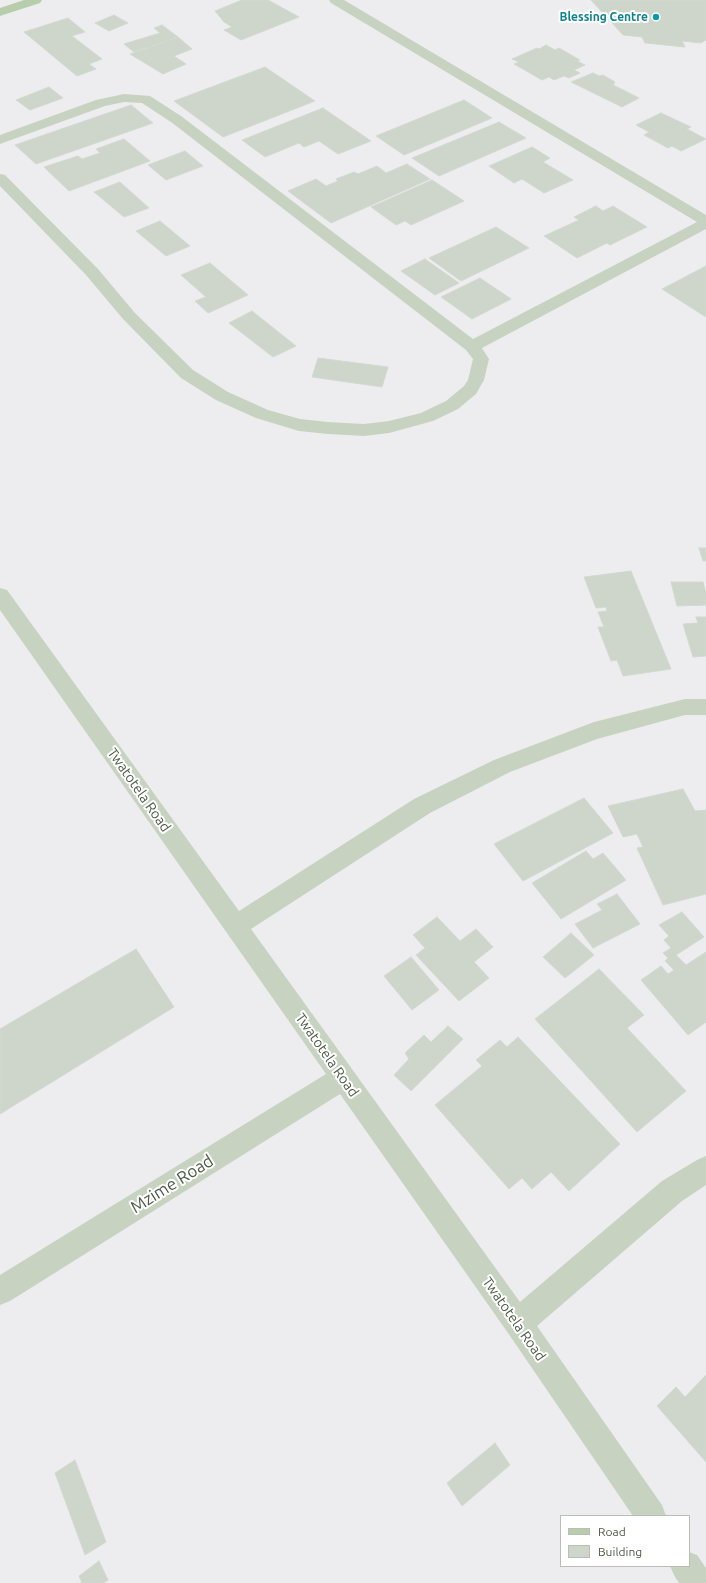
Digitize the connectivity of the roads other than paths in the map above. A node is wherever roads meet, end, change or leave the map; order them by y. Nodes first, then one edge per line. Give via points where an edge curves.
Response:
1 (36, 0) edge
2 (335, 0) edge
3 (0, 12) edge
4 (0, 140) edge
5 (0, 178) edge
6 (706, 222) edge
7 (472, 346) junction
8 (0, 595) edge
9 (706, 706) edge
10 (236, 926) junction
11 (343, 1078) junction
12 (706, 1169) edge
13 (0, 1291) edge
14 (518, 1323) junction
15 (650, 1515) edge
16 (687, 1567) edge
17 (697, 1583) edge

1 - 3 main road
2 - 6 street
4 - 7 street via 101,102 124,98 145,99 176,119
5 - 7 street via 187,374 222,396 262,414 299,425 364,430 389,427 427,417 452,405 470,390 476,380 481,359
6 - 7 street
8 - 10 street, Twatotela Road
9 - 10 street via 685,708 594,731 502,766 422,806
10 - 11 street, Twatotela Road
11 - 13 street, Mzime Road
11 - 14 street, Twatotela Road
12 - 14 street via 672,1191
14 - 15 street, Twatotela Road
16 - 17 street

